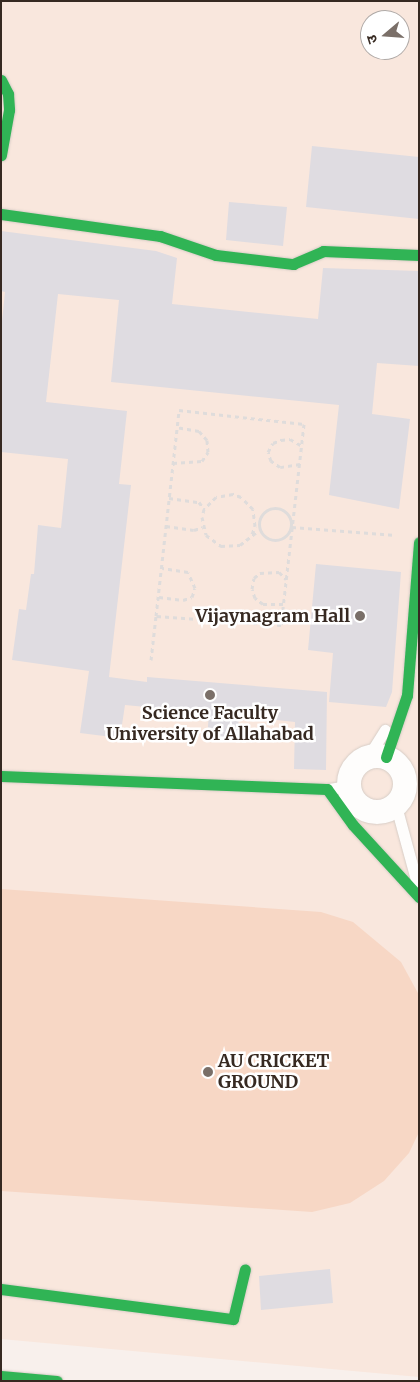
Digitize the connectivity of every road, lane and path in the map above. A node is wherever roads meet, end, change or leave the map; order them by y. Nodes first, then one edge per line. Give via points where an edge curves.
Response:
1 (1, 80) edge
2 (1, 156) edge
3 (1, 214) edge
4 (419, 256) edge
5 (176, 427) junction
6 (302, 446) junction
7 (173, 463) junction
8 (300, 464) junction
9 (169, 498) junction
10 (204, 509) junction
11 (253, 509) junction
12 (262, 514) junction
13 (166, 526) junction
14 (203, 527) junction
15 (292, 527) junction
16 (259, 530) junction
17 (252, 534) junction
18 (399, 536) dead end
19 (419, 542) edge
20 (162, 568) junction
21 (286, 579) junction
22 (158, 597) junction
23 (283, 604) junction
24 (156, 616) junction
25 (151, 660) dead end
26 (407, 695) junction
27 (377, 757) junction
28 (1, 776) edge
29 (338, 787) junction
30 (396, 806) junction
31 (419, 895) edge
32 (245, 1269) dead end
33 (1, 1289) edge
34 (1, 1376) edge
35 (57, 1381) edge

1 - 2 street via 8,94 9,110
3 - 4 street via 160,236 216,255 293,264 323,251
5 - 6 path via 179,410 304,424
5 - 7 path
5 - 7 path via 199,431 207,440 208,452 202,461
6 - 8 path
6 - 8 path via 290,439 281,440 273,442 268,452 271,461 280,467
7 - 9 path
8 - 15 path
9 - 10 path via 199,502
9 - 13 path
10 - 11 path via 216,497 233,494 248,502
10 - 14 path
11 - 12 path
11 - 17 path via 255,526
12 - 15 path via 271,508 282,509 290,516
12 - 16 path
13 - 14 path via 194,530
13 - 20 path
14 - 17 path via 206,535 221,546 240,545
15 - 16 path via 277,541 266,538
15 - 18 path
15 - 21 path
16 - 17 path
19 - 26 street
20 - 22 path
20 - 22 path via 188,572 195,588 192,597 183,600
21 - 23 path
21 - 23 path via 279,572 260,573 254,578 252,589 255,598 263,604
22 - 24 path
23 - 24 path via 281,625
24 - 25 path
26 - 27 street
26 - 27 lane
27 - 29 street via 354,767
27 - 30 street via 402,770 405,789
28 - 29 street
29 - 30 street via 368,811 378,813
29 - 31 street via 353,825
30 - 31 lane via 415,868
32 - 33 street via 233,1319
34 - 35 street

